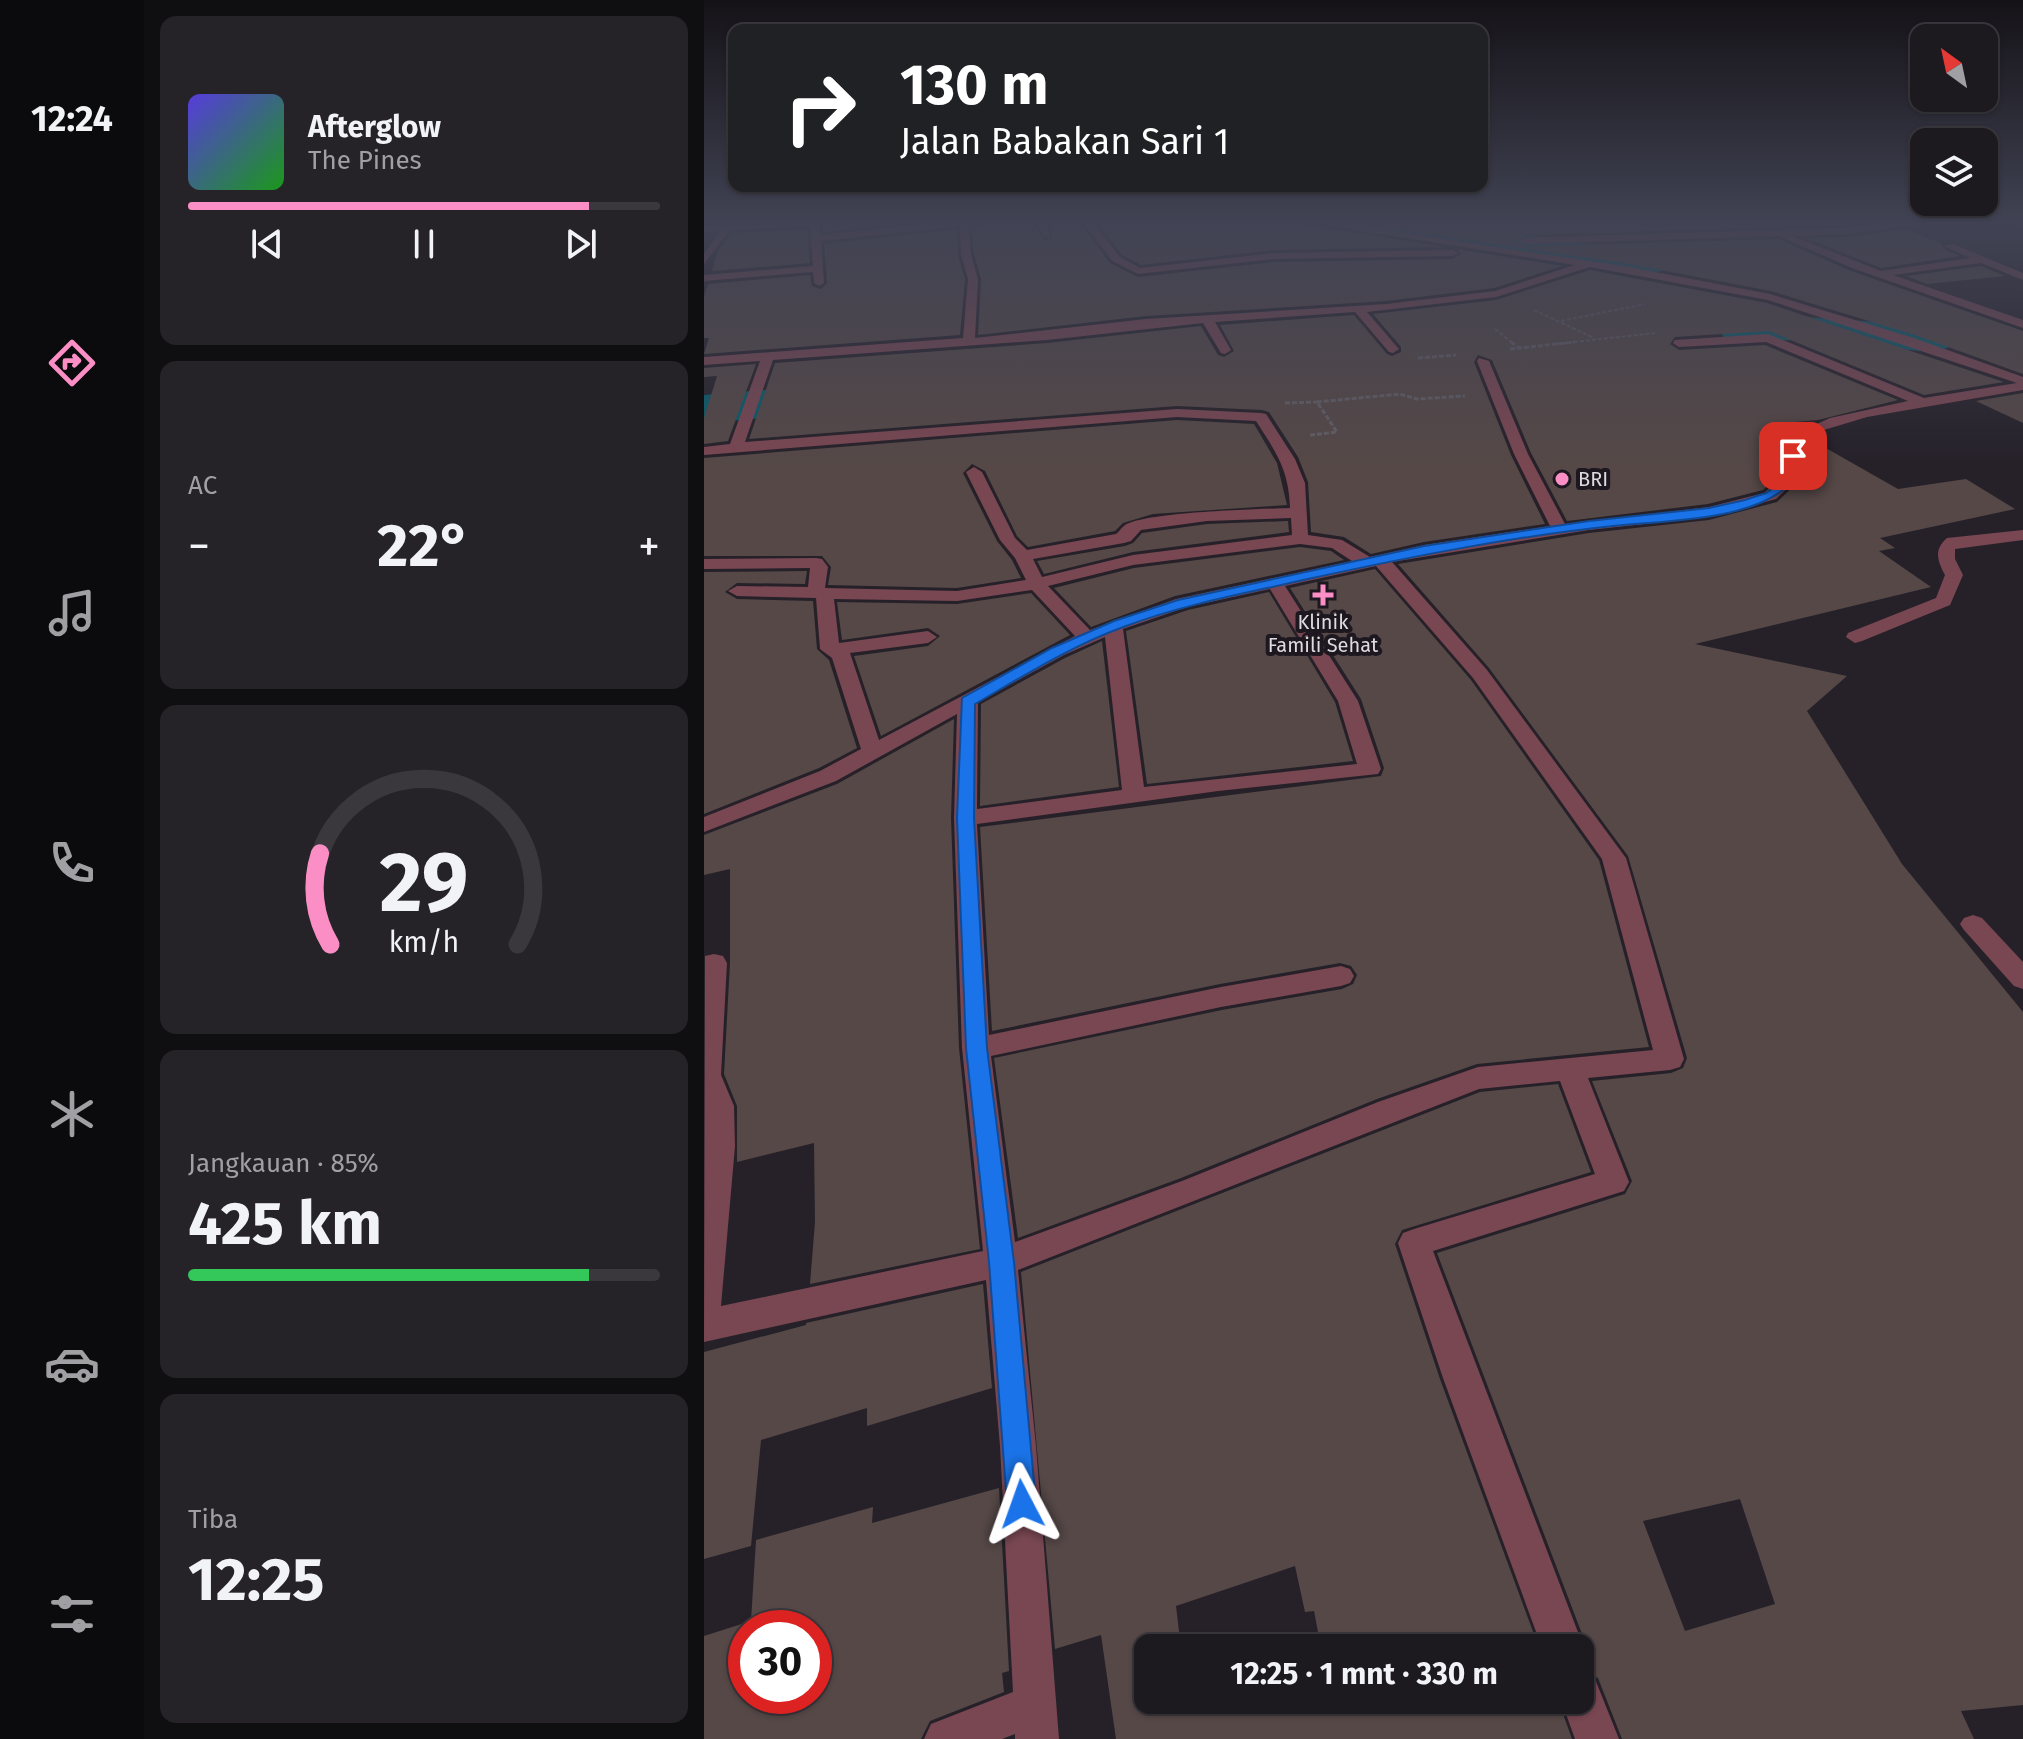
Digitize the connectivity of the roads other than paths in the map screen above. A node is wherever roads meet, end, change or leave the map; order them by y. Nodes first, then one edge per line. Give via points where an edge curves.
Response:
1 (972, 302) edge
2 (1426, 302) edge
3 (1786, 302) edge
4 (1961, 302) edge
5 (1359, 310) junction
6 (1207, 319) junction
7 (2023, 324) edge
8 (969, 342) junction
9 (1679, 343) dead end
10 (1393, 349) road end
11 (1225, 350) dead end
12 (768, 356) junction
13 (704, 361) edge
14 (1483, 361) dead end
15 (2023, 384) edge
16 (1927, 404) junction
17 (736, 447) junction
18 (704, 451) edge
19 (974, 472) dead end
20 (1299, 513) junction
21 (1560, 529) junction
22 (2023, 535) edge
23 (1300, 539) junction
24 (1023, 556) junction
25 (1372, 560) junction
26 (704, 564) edge
27 (1274, 582) junction
28 (1036, 584) junction
29 (737, 591) dead end
30 (820, 593) junction
31 (1113, 626) junction
32 (928, 637) dead end
33 (1855, 637) dead end
34 (1087, 638) junction
35 (833, 650) junction
36 (968, 702) junction
37 (873, 753) junction
38 (1134, 796) junction
39 (965, 818) junction
40 (704, 825) edge
41 (1973, 924) dead end
42 (714, 963) dead end
43 (1341, 976) dead end
44 (2023, 979) edge
45 (976, 1048) junction
46 (1569, 1067) junction
47 (1001, 1262) junction
48 (704, 1307) edge
49 (704, 1326) edge
50 (1558, 1634) edge
51 (1588, 1714) edge
52 (1036, 1722) edge
53 (946, 1739) edge
54 (1597, 1739) edge

1 - 8 street
2 - 5 street
3 - 15 street
4 - 7 street
5 - 6 street
5 - 10 street
6 - 8 street via 994,347
6 - 11 street
8 - 12 street
9 - 16 street via 1768,338
12 - 13 street
12 - 17 street
14 - 21 street via 1521,454
15 - 16 street
16 - 21 street via 1828,422 1800,434 1793,440 1792,476 1770,496 1709,512
17 - 18 street
17 - 20 street via 1240,413 1261,417 1288,459 1297,483
19 - 24 street via 1008,540
20 - 23 street
20 - 24 street via 1207,516 1137,526 1125,537
21 - 25 street
22 - 33 street via 1953,542 1946,559 1954,575 1944,601
23 - 25 street via 1336,544
23 - 28 street via 1133,560
24 - 28 street
25 - 27 street
25 - 46 street via 1480,674 1614,858 1670,1059
26 - 30 street via 816,563
27 - 31 street
27 - 38 street via 1348,701 1370,769
28 - 30 street via 957,596
28 - 34 street
29 - 30 street
30 - 35 street
31 - 34 street
31 - 38 street
32 - 35 street
34 - 36 street
35 - 37 street via 841,655
36 - 37 street
36 - 39 street
37 - 40 street
38 - 39 street
39 - 45 street
41 - 44 street
42 - 48 street via 707,1075 719,1106 720,1146
43 - 45 street
45 - 47 street
46 - 47 street via 1478,1078
46 - 50 street via 1613,1182 1414,1243
47 - 49 street
47 - 52 street
51 - 54 street
52 - 53 street

